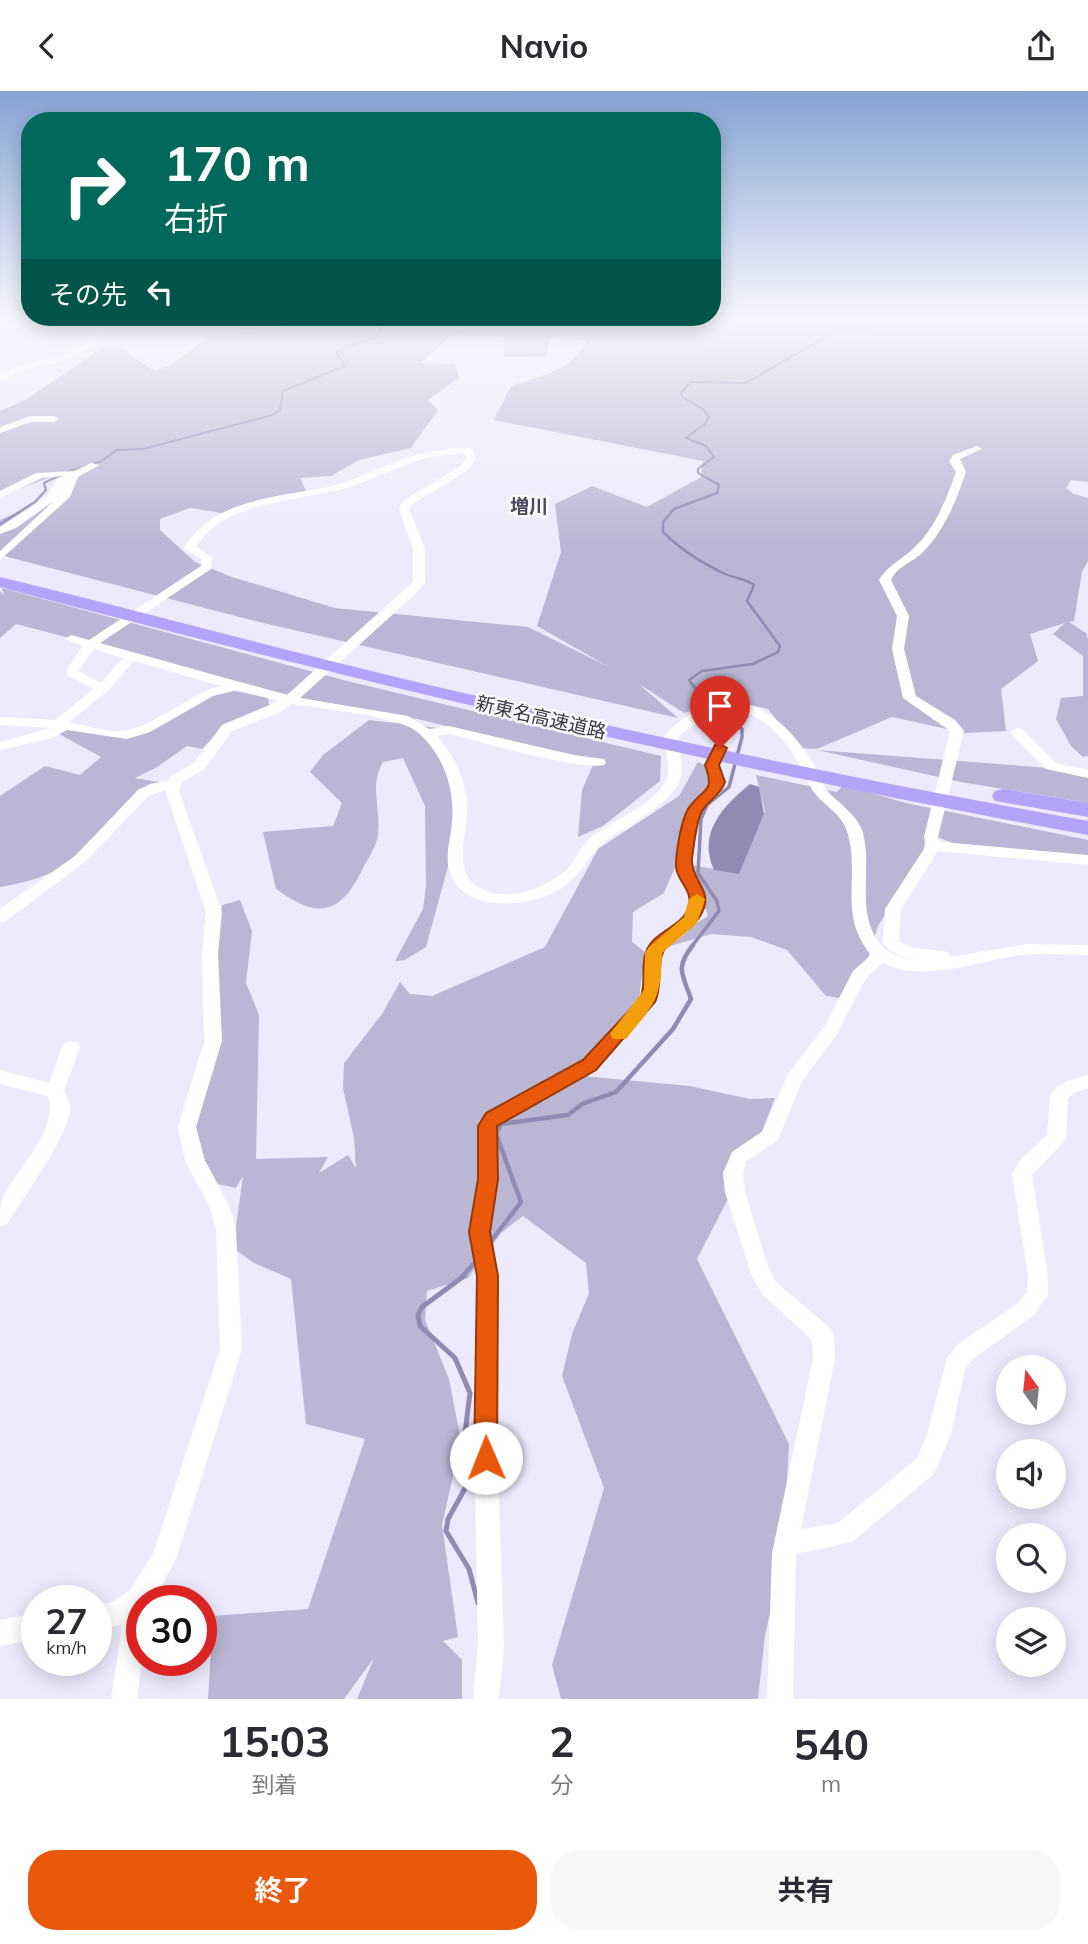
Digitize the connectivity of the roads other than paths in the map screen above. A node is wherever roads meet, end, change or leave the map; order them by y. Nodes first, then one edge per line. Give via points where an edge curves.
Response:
1 (54, 419) dead end
2 (0, 430) edge
3 (977, 449) dead end
4 (96, 465) dead end
5 (71, 474) junction
6 (0, 495) edge
7 (0, 531) edge
8 (0, 558) edge
9 (6, 575) edge
10 (71, 639) dead end
11 (95, 641) junction
12 (130, 658) junction
13 (237, 686) junction
14 (103, 688) junction
15 (293, 697) junction
16 (702, 714) junction
17 (0, 721) edge
18 (61, 725) junction
19 (1017, 732) dead end
20 (428, 733) junction
21 (0, 746) edge
22 (599, 762) dead end
23 (1088, 774) edge
24 (872, 780) junction
25 (173, 785) junction
26 (1088, 810) edge
27 (1088, 828) edge
28 (933, 841) junction
29 (1088, 860) edge
30 (0, 917) edge
31 (1088, 950) edge
32 (881, 955) junction
33 (969, 958) junction
34 (71, 1047) dead end
35 (0, 1077) edge
36 (1088, 1082) edge
37 (55, 1090) junction
38 (0, 1218) edge
39 (786, 1544) junction
40 (112, 1618) edge
41 (21, 1629) edge
42 (0, 1633) edge
43 (127, 1676) edge
44 (124, 1699) edge
45 (486, 1699) edge
46 (780, 1699) edge

1 - 2 street via 30,419
3 - 28 street via 956,457 961,472 945,515 920,549 885,580 903,616 898,649 910,698 957,731
4 - 5 street
5 - 6 street via 40,475
5 - 7 street via 51,498
5 - 8 street via 73,485 66,495
9 - 24 highway, 新東名高速道路 via 424,690
10 - 11 street
11 - 12 street
11 - 14 street via 72,671 80,680
11 - 15 street via 207,567 206,557 190,548 193,538 207,526 266,499 340,487 413,459 468,450 471,459 463,469 408,502 404,509 419,549 419,583
12 - 13 street
12 - 14 street
13 - 15 street
13 - 18 street via 208,692 132,734 110,736
14 - 18 street
15 - 20 street via 408,720
15 - 25 street via 274,710 227,728 199,765
16 - 20 street via 678,727 671,737 675,778 670,786 593,843 577,868 558,883 519,898 483,895 460,877 456,868 458,788 444,755
16 - 32 street via 724,705 758,710 776,725 805,762 820,791 845,815 859,854 856,889 866,938
16 - 45 street via 728,731 712,765 718,782 694,811 685,856 684,869 697,893 697,906 687,924 657,947 653,990 623,1030 589,1065 492,1118 488,1126 488,1179 479,1232 488,1276 484,1382 491,1645
17 - 18 street
18 - 21 street via 47,735
19 - 23 street via 1051,766
20 - 22 street via 449,730
24 - 26 highway, 新東名高速道路
24 - 27 highway, 新東名高速道路
25 - 30 street via 144,793 80,859
25 - 40 street via 214,912 210,954 213,1041 187,1127 195,1161 220,1208 226,1230 231,1349 164,1559 148,1591 132,1608
28 - 29 street
28 - 33 street via 893,908 891,943 905,952
31 - 33 street via 1020,950
32 - 33 street via 914,965
32 - 39 street via 859,975 831,1031 794,1079 771,1135 739,1157 733,1174 764,1278 781,1300 823,1336 824,1359
34 - 37 street
35 - 37 street
36 - 39 street via 1059,1095 1056,1138 1022,1174 1037,1295 1026,1309 965,1352 955,1365 939,1434 926,1466 843,1534
37 - 38 street via 61,1107 56,1125
39 - 46 street
41 - 42 street
43 - 44 street

